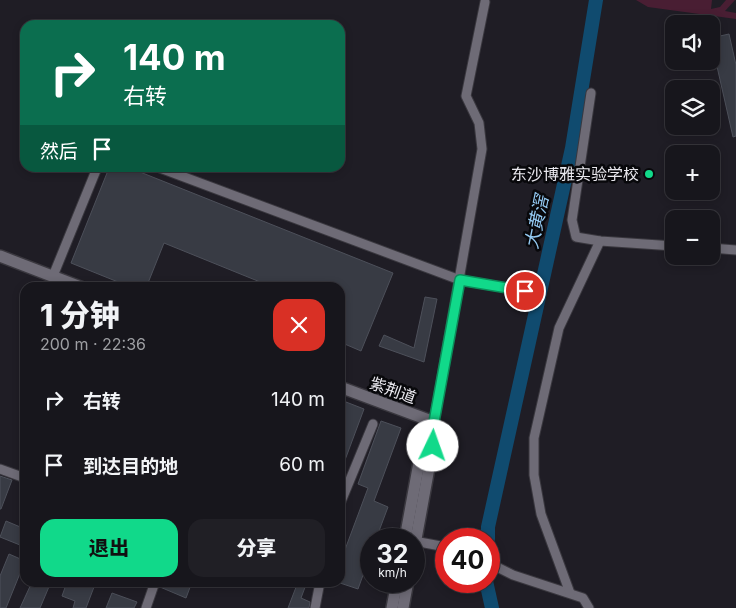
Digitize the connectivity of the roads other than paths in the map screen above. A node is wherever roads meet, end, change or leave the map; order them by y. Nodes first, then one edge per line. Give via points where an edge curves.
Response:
1 (485, 2) dead end
2 (591, 93) dead end
3 (95, 172) edge
4 (171, 172) edge
5 (600, 241) junction
6 (665, 245) edge
7 (720, 249) edge
8 (736, 250) edge
9 (0, 256) edge
10 (53, 276) junction
11 (460, 280) junction
12 (68, 282) edge
13 (525, 291) dead end
14 (345, 389) edge
15 (434, 422) junction
16 (374, 424) dead end
17 (0, 468) edge
18 (20, 476) edge
19 (345, 492) edge
20 (415, 528) edge
21 (500, 568) edge
22 (153, 587) edge
23 (319, 587) edge
24 (395, 593) edge
25 (406, 593) edge
26 (570, 593) junction
27 (146, 608) edge
28 (315, 608) edge
29 (392, 608) edge
30 (403, 608) edge
31 (589, 608) edge

1 - 11 street via 466,96 479,123 482,149
2 - 5 street via 572,220 576,237
3 - 10 street
4 - 11 street
5 - 6 street
5 - 26 street via 558,328 534,438 534,476 541,514
7 - 8 street
9 - 10 street
10 - 12 street
11 - 13 street
11 - 15 street
14 - 15 street, 紫荆道
15 - 20 street via 433,446
16 - 19 street
17 - 18 street
21 - 26 street
22 - 27 street
23 - 28 street
24 - 29 street
25 - 30 street
26 - 31 street via 583,598

